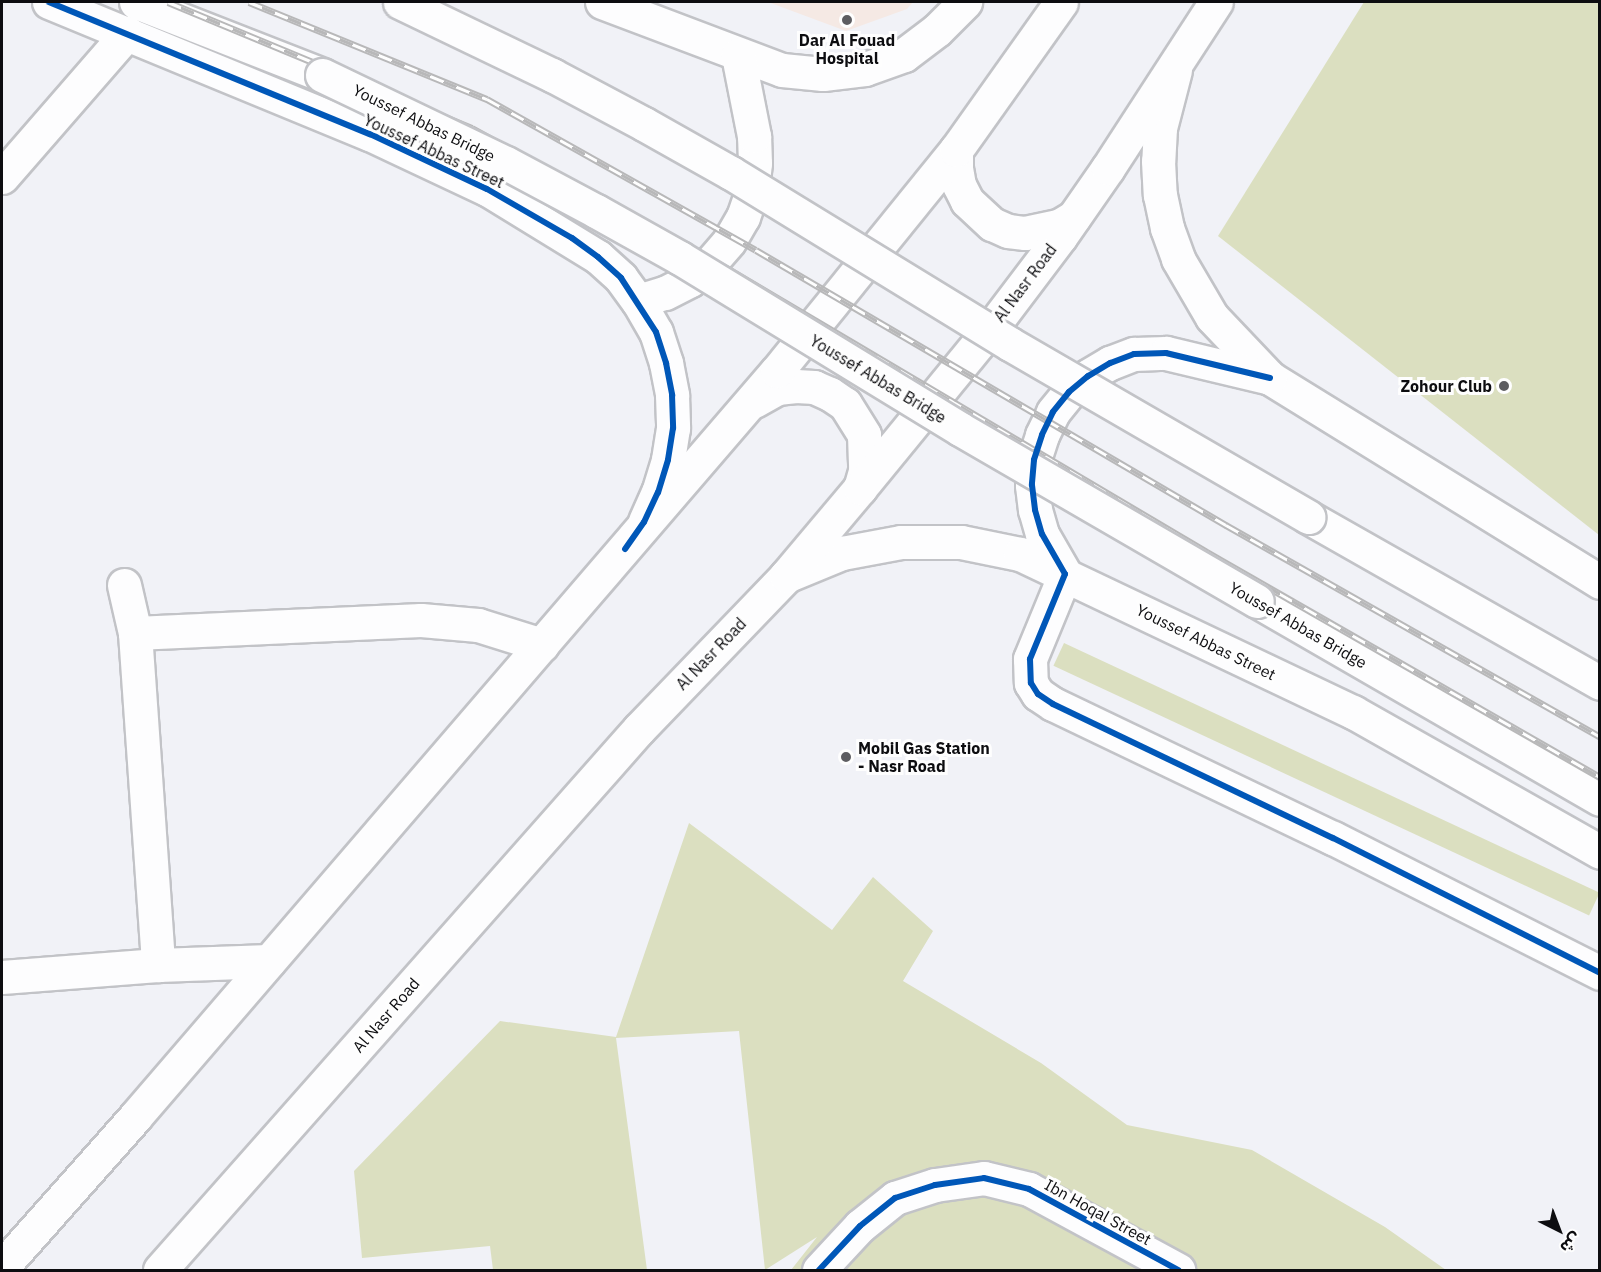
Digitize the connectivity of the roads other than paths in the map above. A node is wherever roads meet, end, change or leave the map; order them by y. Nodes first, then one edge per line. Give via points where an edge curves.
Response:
1 (49, 2) edge
2 (136, 2) edge
3 (400, 2) edge
4 (602, 2) edge
5 (965, 2) edge
6 (1061, 2) edge
7 (1216, 2) edge
8 (127, 33) junction
9 (738, 55) junction
10 (1178, 63) junction
11 (956, 150) junction
12 (2, 177) edge
13 (1074, 217) junction
14 (638, 301) junction
15 (1270, 378) junction
16 (747, 407) junction
17 (860, 488) junction
18 (625, 549) junction
19 (1065, 574) junction
20 (786, 576) junction
21 (1599, 582) edge
22 (123, 585) dead end
23 (135, 633) junction
24 (542, 645) junction
25 (1599, 683) edge
26 (1599, 799) edge
27 (1599, 852) edge
28 (269, 961) junction
29 (158, 964) junction
30 (1599, 973) edge
31 (2, 977) edge
32 (4, 1261) edge
33 (160, 1270) edge
34 (819, 1270) edge
35 (1178, 1270) edge

1 - 8 main road, Youssef Abbas Street
2 - 26 main road, Youssef Abbas Bridge, bridge via 322,75 506,163 615,221 960,429
3 - 25 main road, bridge via 552,75 731,173 1010,344
4 - 9 main road
5 - 9 main road via 904,55 865,69 823,74 782,70
6 - 11 main road
7 - 10 main road, Al Nasr Road
8 - 12 main road
8 - 14 main road, Youssef Abbas Street via 370,134 487,189 598,256
9 - 14 main road via 754,136 755,164 752,191 743,217 729,241 690,280
10 - 13 main road, Al Nasr Road
10 - 15 main road via 1167,94 1158,161 1167,228 1178,259 1206,308
11 - 13 main road via 959,185 967,201 993,224 1026,233 1059,226
11 - 16 main road
13 - 17 main road, Al Nasr Road via 992,327
14 - 18 main road, Youssef Abbas Street via 656,332 666,363 673,428 658,492
15 - 19 main road via 1166,353 1134,354 1110,363 1069,392 1042,435 1032,485 1042,534
15 - 21 main road
16 - 17 main road via 777,388 796,386 814,387 845,404 864,435 867,453
16 - 18 main road
17 - 20 main road, Al Nasr Road
18 - 24 main road
19 - 20 main road, Youssef Abbas Street via 1020,554 961,542 901,542 842,553
19 - 27 main road, Youssef Abbas Street via 1353,712
19 - 30 main road via 1030,659 1031,683 1038,694
20 - 33 main road, Al Nasr Road via 639,729
22 - 23 main road
23 - 24 main road via 421,620 478,625
23 - 29 main road
24 - 28 main road
28 - 29 main road
28 - 32 main road
29 - 31 main road
34 - 35 main road, Ibn Hoqal Street via 860,1226 895,1198 934,1185 984,1178 1029,1189

